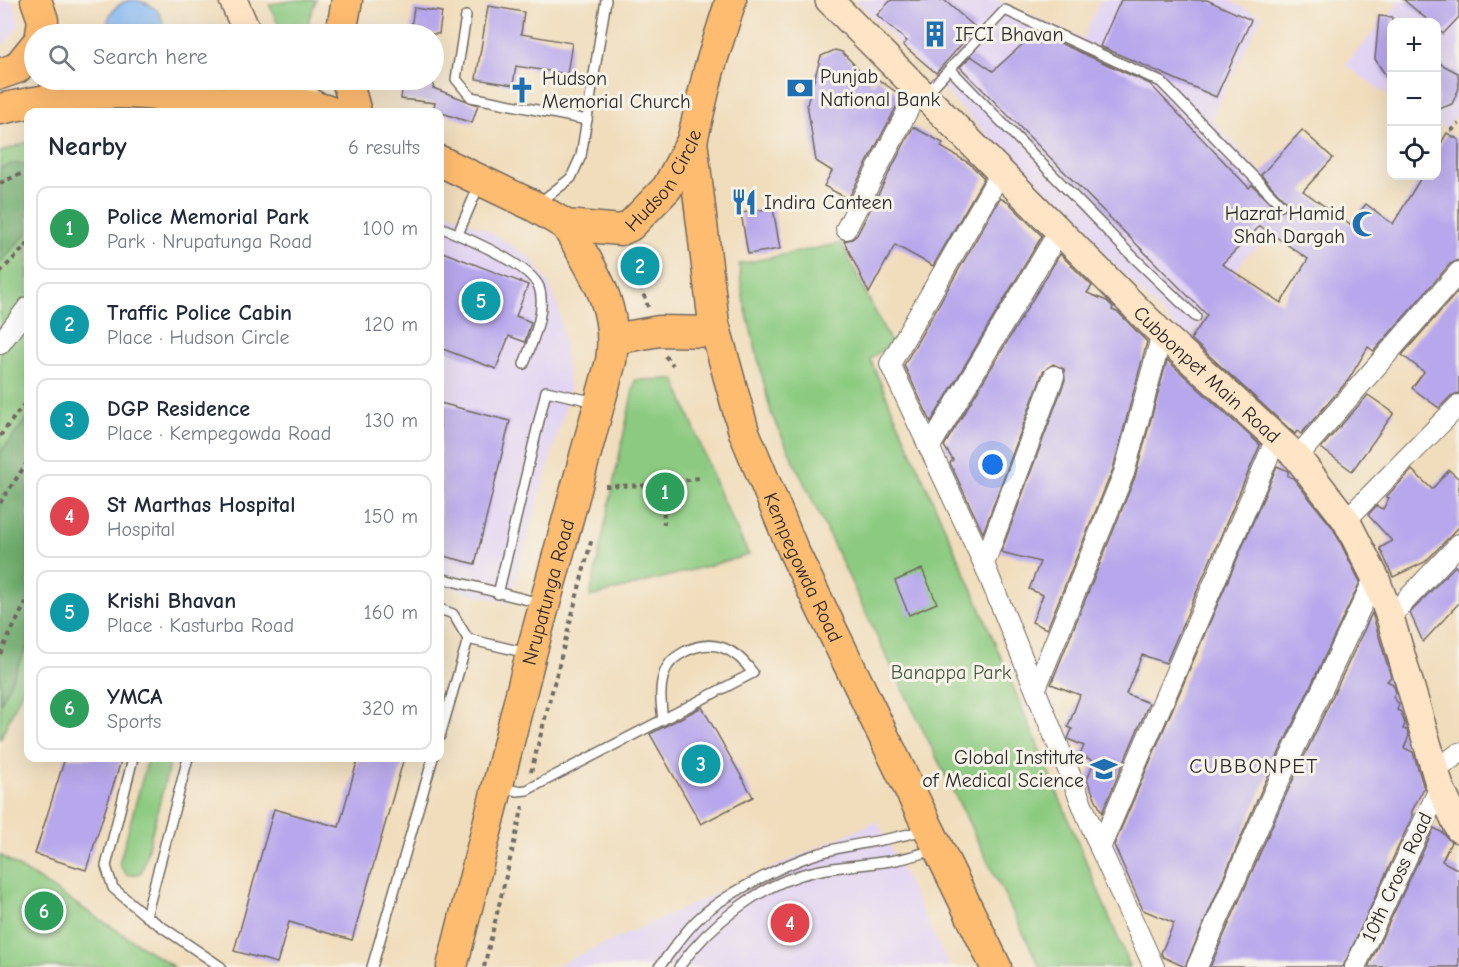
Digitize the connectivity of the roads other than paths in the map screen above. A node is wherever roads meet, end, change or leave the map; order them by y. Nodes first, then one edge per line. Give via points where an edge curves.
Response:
1 (36, 0) edge
2 (233, 0) edge
3 (347, 0) edge
4 (606, 0) edge
5 (731, 0) edge
6 (829, 0) edge
7 (466, 16) dead end
8 (42, 24) edge
9 (244, 24) edge
10 (343, 24) edge
11 (24, 59) edge
12 (951, 70) junction
13 (0, 75) edge
14 (296, 90) edge
15 (350, 90) edge
16 (922, 92) junction
17 (224, 107) edge
18 (0, 108) edge
19 (312, 108) edge
20 (321, 108) edge
21 (356, 108) edge
22 (587, 120) junction
23 (692, 141) junction
24 (444, 163) edge
25 (1001, 172) junction
26 (481, 181) junction
27 (1281, 205) dead end
28 (534, 206) junction
29 (566, 225) junction
30 (444, 228) edge
31 (846, 229) dead end
32 (1059, 231) junction
33 (458, 234) junction
34 (1459, 272) edge
35 (24, 312) edge
36 (1196, 317) dead end
37 (716, 332) junction
38 (1162, 334) junction
39 (614, 339) junction
40 (0, 344) edge
41 (524, 364) dead end
42 (1054, 376) dead end
43 (599, 403) junction
44 (1459, 405) edge
45 (1276, 439) junction
46 (930, 448) junction
47 (1297, 457) junction
48 (1346, 520) junction
49 (1459, 544) edge
50 (984, 564) junction
51 (1375, 577) junction
52 (444, 579) edge
53 (498, 594) junction
54 (545, 605) junction
55 (444, 611) edge
56 (1390, 616) junction
57 (468, 639) junction
58 (531, 654) junction
59 (1036, 688) junction
60 (663, 720) junction
61 (444, 722) edge
62 (1459, 753) edge
63 (132, 762) edge
64 (187, 762) edge
65 (432, 762) edge
66 (1438, 778) junction
67 (498, 785) junction
68 (1459, 829) edge
69 (932, 839) junction
70 (1100, 848) junction
71 (750, 886) junction
72 (756, 898) junction
73 (146, 916) junction
74 (221, 967) edge
75 (372, 967) edge
76 (452, 967) edge
77 (659, 967) edge
78 (679, 967) edge
79 (996, 967) edge
80 (1154, 967) edge
81 (1197, 967) edge
82 (1355, 967) edge

1 - 8 main road
2 - 9 street
3 - 10 main road
4 - 22 lane
5 - 23 main road, Hudson Circle
6 - 16 street, Cubbonpet Main Road
7 - 22 lane via 456,79 471,97
11 - 13 main road via 17,68
12 - 16 lane
12 - 27 lane via 1005,10 1161,82
12 - 36 lane
14 - 20 street
15 - 21 main road
16 - 25 street, Cubbonpet Main Road
16 - 31 street
17 - 18 main road via 178,96 114,93
17 - 19 main road via 271,101
22 - 28 lane via 581,156 571,178
23 - 29 main road, Hudson Circle via 667,188 630,226 621,230
23 - 37 main road, Kempegowda Road
24 - 26 main road
25 - 32 street, Cubbonpet Main Road
25 - 46 street via 890,364
26 - 28 main road
26 - 33 lane
28 - 29 main road
29 - 39 main road, Nrupatunga Road via 606,294
30 - 33 lane
32 - 38 street, Cubbonpet Main Road
32 - 46 street
33 - 41 lane via 526,271 539,286 540,311
34 - 47 street
35 - 40 street
37 - 39 main road via 659,331
37 - 69 main road, Kempegowda Road via 744,432 794,552
38 - 45 street, Cubbonpet Main Road
38 - 59 street via 1124,473
39 - 43 main road, Nrupatunga Road
42 - 50 street
43 - 53 lane via 546,391
43 - 54 main road, Nrupatunga Road
44 - 48 street
45 - 47 street, Cubbonpet Main Road
45 - 70 street
46 - 50 street
47 - 48 street, Cubbonpet Main Road
48 - 51 street, Cubbonpet Main Road
49 - 56 street
50 - 59 street
51 - 56 street, Cubbonpet Main Road
51 - 81 street
52 - 53 lane
53 - 54 lane
54 - 58 main road, Nrupatunga Road
55 - 57 lane via 453,614
56 - 66 street, Cubbonpet Main Road
57 - 58 lane
57 - 61 lane
58 - 67 main road, Nrupatunga Road
59 - 70 street
60 - 60 lane via 722,689 753,673 743,658 724,647 702,644 673,658 664,672 660,694
60 - 67 lane via 527,789 517,792
62 - 66 street
63 - 73 lane via 106,866 113,888
64 - 73 lane
65 - 75 lane
66 - 68 street, Cubbonpet Main Road
66 - 82 street, 10th Cross Road
67 - 76 main road, Nrupatunga Road
69 - 71 lane via 898,839 816,854
69 - 72 lane via 892,861 816,871
69 - 79 main road, Kempegowda Road
70 - 80 street
71 - 72 lane
71 - 77 lane via 696,921
72 - 78 lane via 724,917 701,938
73 - 74 lane

